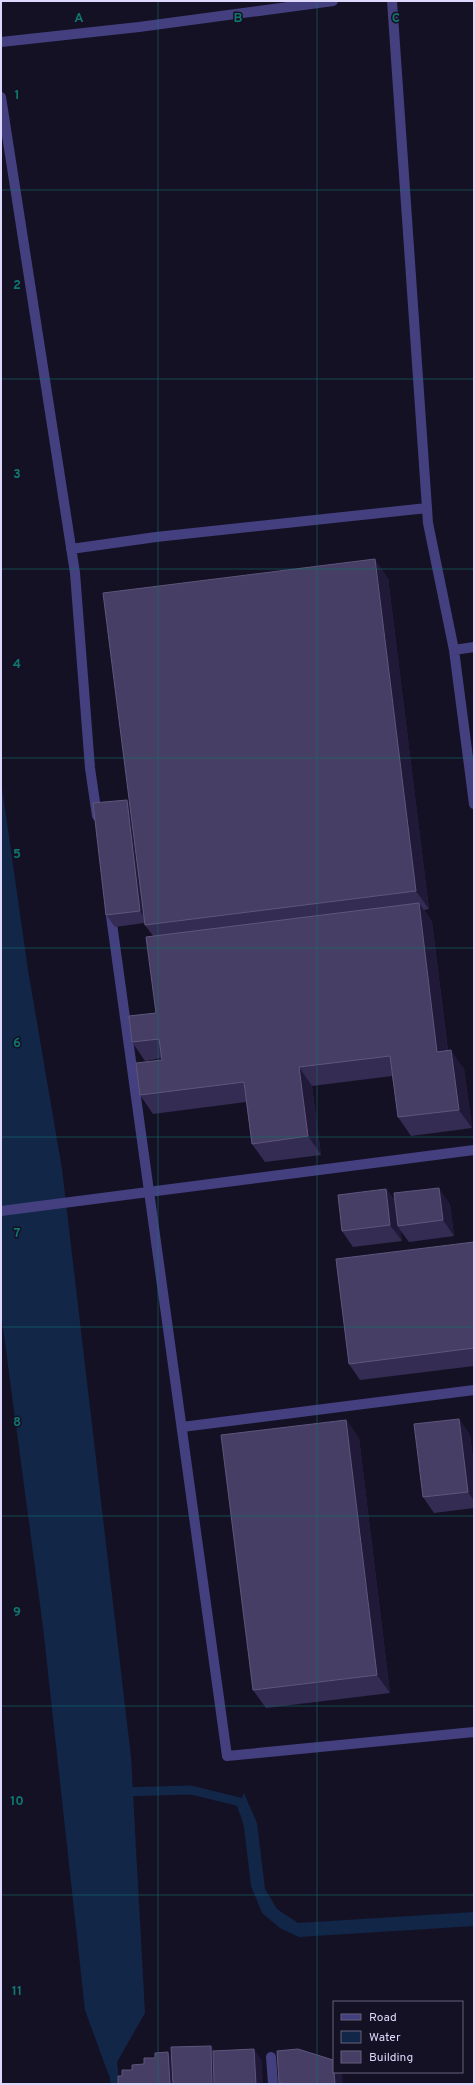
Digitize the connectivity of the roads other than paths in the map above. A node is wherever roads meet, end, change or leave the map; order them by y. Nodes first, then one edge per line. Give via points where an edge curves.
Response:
1 (333, 1) edge
2 (392, 1) edge
3 (1, 42) edge
4 (1, 97) edge
5 (427, 508) junction
6 (71, 549) junction
7 (474, 647) edge
8 (454, 650) junction
9 (474, 804) edge
10 (98, 823) edge
11 (109, 902) edge
12 (474, 1150) edge
13 (149, 1192) junction
14 (1, 1211) edge
15 (474, 1390) edge
16 (182, 1427) junction
17 (474, 1732) edge
18 (271, 2057) dead end
19 (273, 2084) edge

1 - 3 street via 139,27
2 - 5 street
4 - 6 street
5 - 6 street via 164,536
5 - 8 street
6 - 10 street via 90,768
7 - 8 street
8 - 9 street
11 - 13 street
12 - 13 street
13 - 14 street
13 - 16 street
15 - 16 street
16 - 17 street via 227,1756
18 - 19 street

